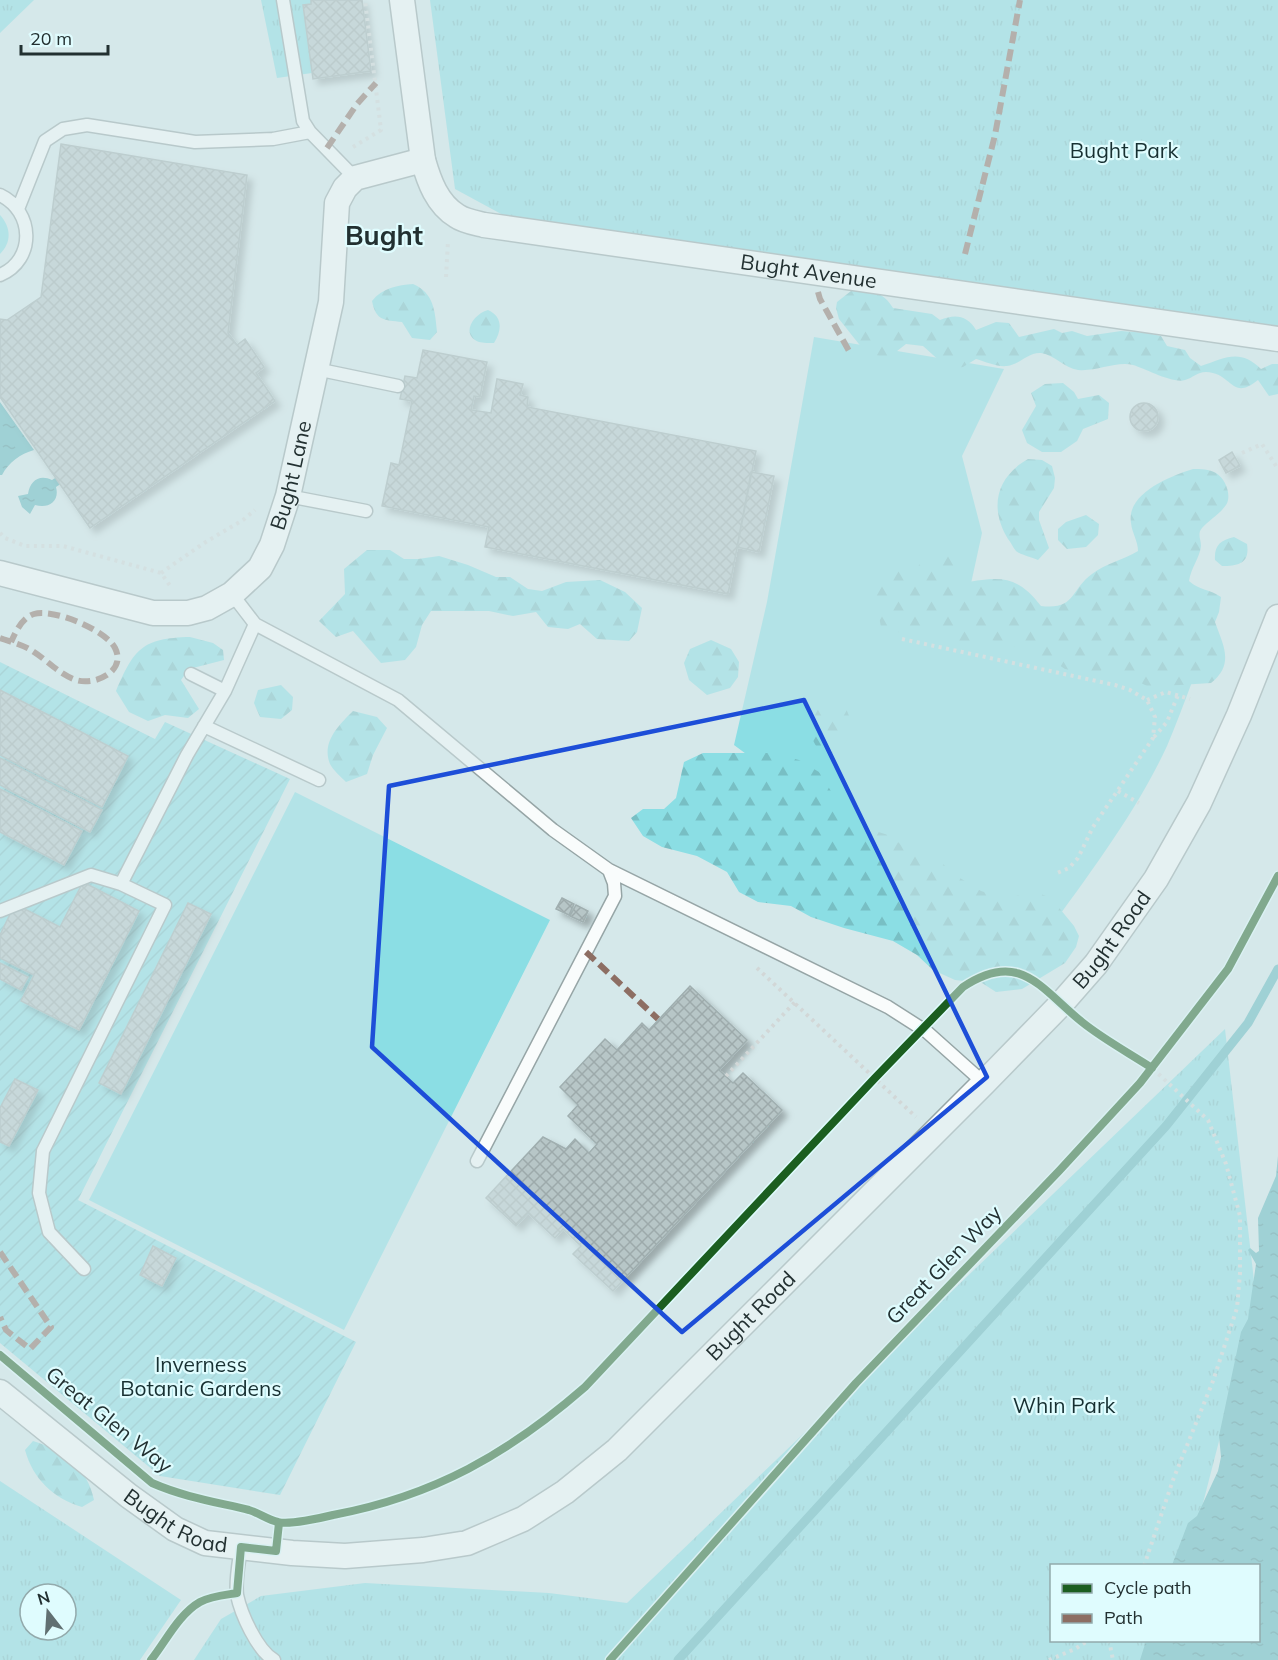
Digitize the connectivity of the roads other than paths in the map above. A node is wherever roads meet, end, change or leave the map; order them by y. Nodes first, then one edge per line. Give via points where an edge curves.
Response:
1 (283, 0) edge
2 (402, 0) edge
3 (310, 132) junction
4 (423, 160) junction
5 (355, 178) junction
6 (0, 195) edge
7 (18, 209) junction
8 (0, 275) edge
9 (1278, 339) edge
10 (316, 369) junction
11 (398, 386) dead end
12 (288, 495) junction
13 (366, 511) dead end
14 (0, 573) edge
15 (232, 594) junction
16 (1278, 617) edge
17 (255, 624) junction
18 (191, 674) dead end
19 (225, 690) junction
20 (204, 726) junction
21 (319, 780) dead end
22 (609, 870) junction
23 (121, 884) junction
24 (0, 911) edge
25 (984, 1083) junction
26 (477, 1161) dead end
27 (84, 1269) dead end
28 (0, 1392) edge
29 (242, 1547) junction
30 (274, 1660) edge

1 - 3 lane via 303,121
2 - 4 street, Bught Avenue
3 - 5 lane
3 - 7 lane via 273,139 195,142 87,125 63,129 45,141
4 - 5 street
4 - 9 street, Bught Avenue via 430,186 441,202 457,217 484,225
5 - 10 street, Bught Lane via 338,203 331,302
6 - 7 lane
7 - 8 lane via 25,222 24,251 17,263
10 - 11 lane
10 - 12 street, Bught Lane
12 - 13 lane
12 - 15 street, Bught Lane via 260,568
14 - 15 street, Bught Lane via 153,614 188,613
15 - 17 lane
16 - 25 street, Bught Road via 1199,802 1156,879 1096,964
17 - 19 lane
17 - 22 lane via 398,700 553,830
18 - 19 lane
19 - 20 lane
20 - 21 lane
20 - 23 lane
22 - 25 lane via 888,1007 927,1032
22 - 26 lane via 615,896
23 - 24 lane via 91,875
23 - 27 lane via 165,905 43,1151 42,1161 39,1193 50,1232
25 - 29 street, Bught Road via 617,1450 565,1492 523,1519 467,1543 423,1550 345,1556
28 - 29 street, Bught Road via 175,1529 205,1543
29 - 30 lane via 237,1593 247,1624 267,1656

